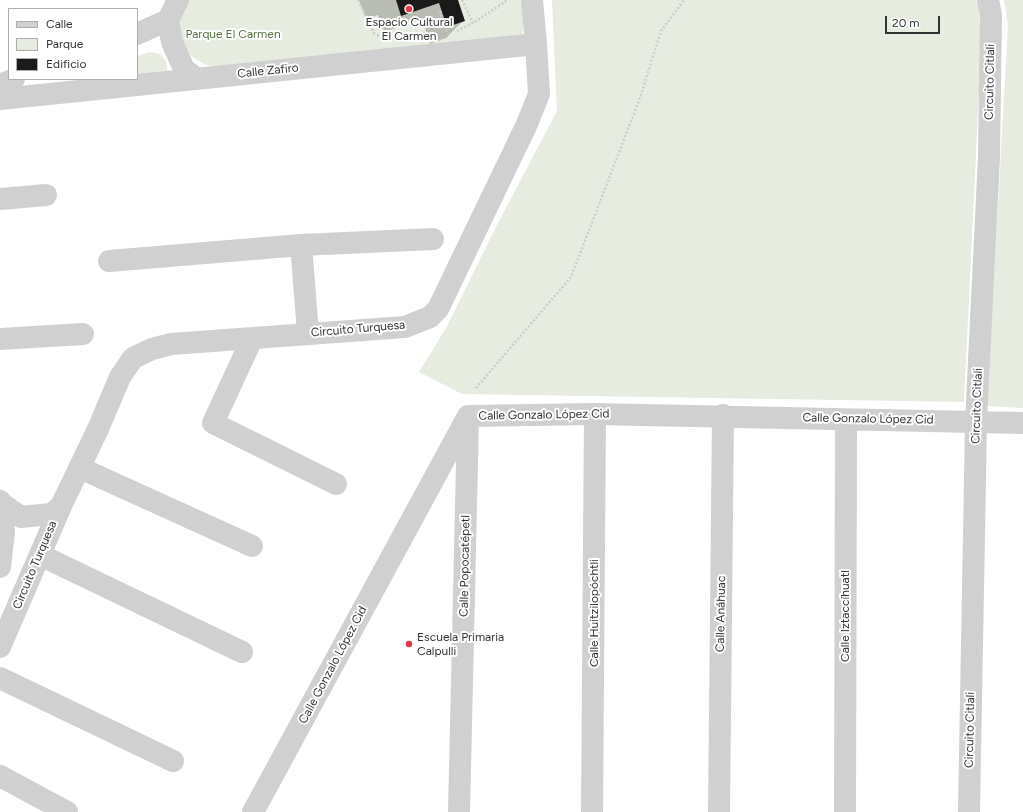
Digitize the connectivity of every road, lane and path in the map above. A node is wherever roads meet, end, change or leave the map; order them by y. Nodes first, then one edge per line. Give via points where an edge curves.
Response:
1 (178, 0) edge
2 (358, 0) edge
3 (462, 0) edge
4 (508, 0) edge
5 (532, 0) edge
6 (684, 0) edge
7 (988, 0) edge
8 (440, 11) dead end
9 (168, 20) junction
10 (473, 24) junction
11 (138, 34) edge
12 (448, 34) junction
13 (442, 36) dead end
14 (388, 41) dead end
15 (536, 44) junction
16 (197, 79) junction
17 (12, 80) edge
18 (0, 85) edge
19 (0, 99) edge
20 (46, 195) dead end
21 (0, 199) edge
22 (433, 239) dead end
23 (301, 245) junction
24 (109, 261) dead end
25 (308, 333) junction
26 (83, 334) dead end
27 (0, 339) edge
28 (252, 340) junction
29 (476, 388) dead end
30 (596, 414) junction
31 (723, 415) junction
32 (468, 416) junction
33 (846, 420) junction
34 (976, 422) junction
35 (1023, 423) edge
36 (80, 468) junction
37 (336, 484) dead end
38 (0, 502) edge
39 (61, 506) junction
40 (252, 546) dead end
41 (40, 555) junction
42 (0, 567) edge
43 (0, 647) edge
44 (242, 652) dead end
45 (0, 678) edge
46 (173, 761) dead end
47 (0, 776) edge
48 (67, 812) edge
49 (253, 812) edge
50 (459, 812) edge
51 (592, 812) edge
52 (719, 812) edge
53 (845, 812) edge
54 (969, 812) edge

1 - 9 street
2 - 14 path via 374,33
3 - 10 path
4 - 10 path
5 - 15 street, Circuito Turquesa
6 - 29 path via 661,31 640,98 570,277
7 - 34 street, Circuito Citlali via 991,15 989,157
8 - 12 path
9 - 11 street
9 - 16 street via 172,42 184,69
10 - 12 path
12 - 13 path
15 - 16 street, Calle Zafiro
15 - 25 street, Circuito Turquesa via 539,94 438,309 430,317 406,327
16 - 19 street, Calle Zafiro
17 - 18 street
20 - 21 street
22 - 23 street
23 - 24 street
23 - 25 street
25 - 28 street, Circuito Turquesa
26 - 27 street
28 - 36 street, Circuito Turquesa via 171,344 132,358 120,377
28 - 37 street via 213,423
30 - 31 street, Calle Gonzalo López Cid
30 - 32 street, Calle Gonzalo López Cid
30 - 51 street, Calle Huitzilopóchtli
31 - 33 street, Calle Gonzalo López Cid
31 - 52 street, Calle Anáhuac
32 - 49 street, Calle Gonzalo López Cid
32 - 50 street, Calle Popocatépetl
33 - 34 street, Calle Gonzalo López Cid
33 - 53 street, Calle Iztaccíhuatl
34 - 35 street, Calle Gonzalo López Cid
34 - 54 street, Circuito Citlali
36 - 39 street, Circuito Turquesa
36 - 40 street
38 - 39 street, Circuito Turquesa via 21,517 51,514
38 - 42 street, Circuito Turquesa via 4,531
39 - 41 street, Circuito Turquesa
41 - 43 street, Circuito Turquesa
41 - 44 street
45 - 46 street
47 - 48 street

